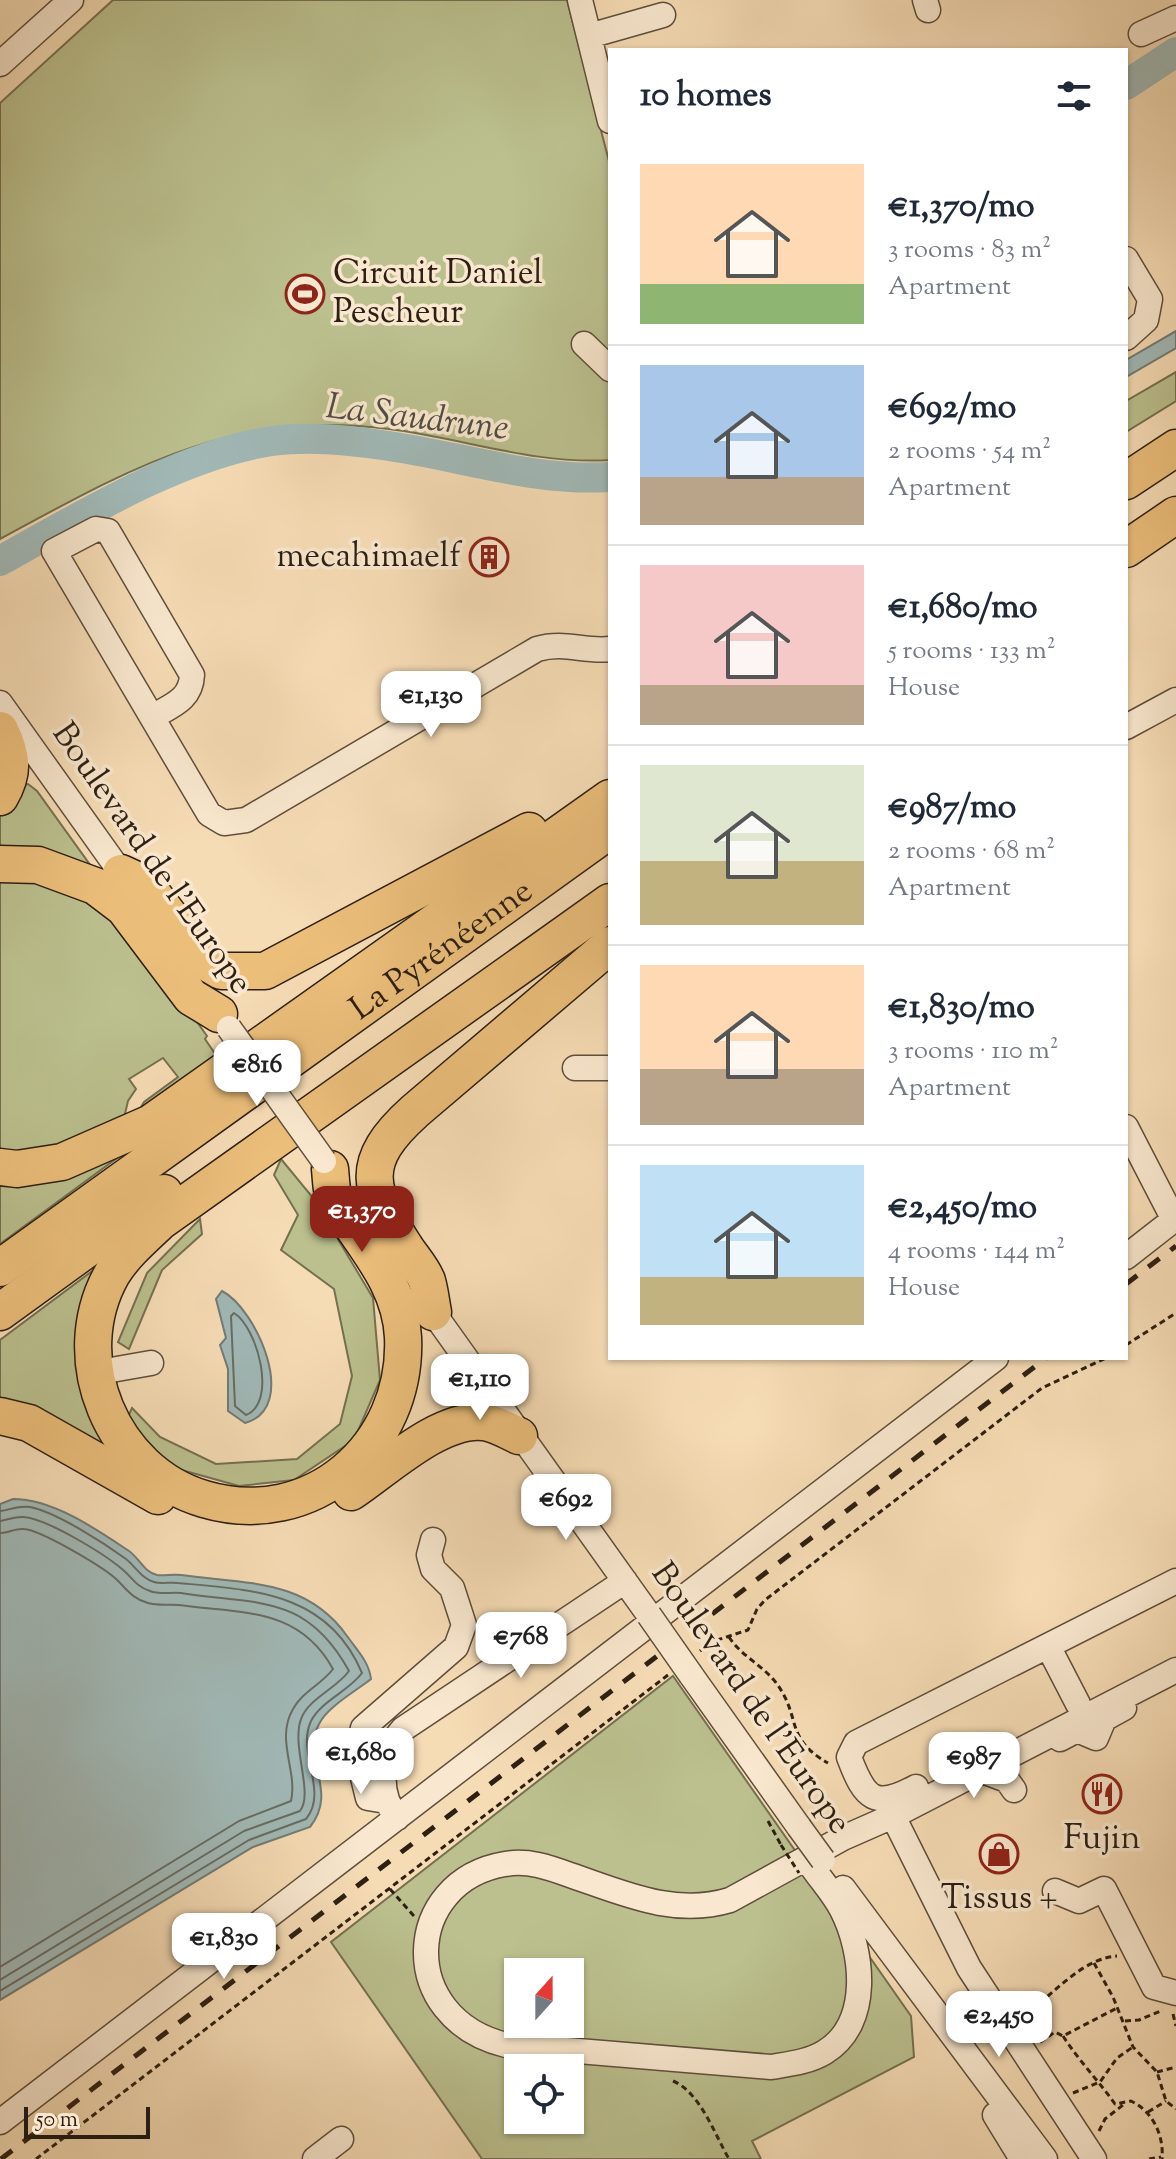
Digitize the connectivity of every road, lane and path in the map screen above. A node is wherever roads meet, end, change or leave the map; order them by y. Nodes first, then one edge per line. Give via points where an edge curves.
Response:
1 (71, 0) edge
2 (580, 0) edge
3 (633, 12) edge
4 (663, 15) dead end
5 (1176, 18) edge
6 (1141, 34) dead end
7 (589, 36) junction
8 (0, 64) edge
9 (608, 113) edge
10 (1128, 262) edge
11 (1128, 336) edge
12 (584, 344) dead end
13 (608, 367) edge
14 (1176, 448) edge
15 (1128, 480) edge
16 (1176, 492) edge
17 (1176, 515) edge
18 (1128, 524) edge
19 (1128, 548) edge
20 (608, 649) edge
21 (1176, 700) edge
22 (0, 703) edge
23 (154, 716) junction
24 (1128, 726) edge
25 (0, 730) edge
26 (608, 783) edge
27 (0, 797) edge
28 (608, 799) edge
29 (608, 831) edge
30 (0, 864) edge
31 (121, 873) junction
32 (608, 877) edge
33 (608, 903) edge
34 (608, 947) edge
35 (224, 1021) junction
36 (575, 1068) dead end
37 (608, 1068) edge
38 (1128, 1131) edge
39 (327, 1165) junction
40 (0, 1167) edge
41 (1175, 1219) edge
42 (1128, 1255) edge
43 (0, 1268) edge
44 (0, 1312) edge
45 (433, 1312) junction
46 (1176, 1313) edge
47 (1128, 1344) edge
48 (993, 1360) edge
49 (1102, 1360) edge
50 (151, 1363) dead end
51 (94, 1373) junction
52 (0, 1416) edge
53 (519, 1436) junction
54 (433, 1540) dead end
55 (625, 1581) junction
56 (1176, 1581) edge
57 (729, 1637) junction
58 (1048, 1646) junction
59 (1176, 1653) edge
60 (688, 1666) junction
61 (1176, 1670) edge
62 (1078, 1704) junction
63 (819, 1758) dead end
64 (387, 1762) junction
65 (980, 1770) junction
66 (1014, 1790) dead end
67 (419, 1801) junction
68 (391, 1810) junction
69 (893, 1816) junction
70 (800, 1856) junction
71 (390, 1888) junction
72 (1055, 1891) dead end
73 (422, 1908) dead end
74 (1094, 1963) junction
75 (1146, 1969) junction
76 (1171, 2001) edge
77 (1117, 2008) junction
78 (1176, 2012) edge
79 (1123, 2021) junction
80 (1006, 2026) junction
81 (1176, 2026) edge
82 (945, 2030) junction
83 (1063, 2036) junction
84 (1133, 2047) junction
85 (1024, 2054) junction
86 (1176, 2067) edge
87 (1157, 2072) junction
88 (667, 2078) dead end
89 (1100, 2082) junction
90 (1166, 2101) junction
91 (1056, 2103) junction
92 (1123, 2105) junction
93 (1176, 2109) edge
94 (1147, 2112) junction
95 (0, 2122) edge
96 (341, 2139) dead end
97 (1091, 2155) edge
98 (1161, 2158) edge
99 (36, 2159) edge
100 (315, 2159) edge
101 (729, 2159) edge
102 (1022, 2159) edge
103 (1045, 2159) edge
104 (1149, 2159) edge

1 - 8 street
2 - 7 street
3 - 4 street
3 - 7 street
5 - 6 street
7 - 9 street
10 - 11 street via 1150,299 1146,320
12 - 13 street
14 - 15 highway
16 - 18 highway
17 - 19 highway
20 - 23 street via 557,643 537,649 246,820 224,823 209,814
21 - 24 street
22 - 31 street, Boulevard de l'Europe
23 - 23 street via 185,698 192,689 192,675 108,531 96,529 54,551
25 - 27 highway via 12,766
26 - 31 highway via 513,841 265,971 221,971 204,961 145,884
28 - 40 highway via 151,1123 62,1162
29 - 43 highway, La Pyrénéenne
30 - 35 highway via 38,865 95,886 124,908 191,997
31 - 35 street, Boulevard de l'Europe
32 - 44 highway, La Pyrénéenne
33 - 51 highway via 161,1221 112,1273 93,1337
34 - 45 highway via 415,1111 382,1149 375,1189 380,1208 426,1279
35 - 39 street, Boulevard de l'Europe, bridge
36 - 37 street
38 - 41 street
39 - 45 street, Boulevard de l'Europe
39 - 51 highway via 334,1198 387,1277 399,1304 403,1336 402,1371 384,1429 347,1473 272,1504 203,1499 164,1482 140,1461 114,1428
41 - 42 street
45 - 53 street, Boulevard de l'Europe
46 - 47 path
48 - 67 street
49 - 57 path via 1042,1388 765,1600 748,1630
50 - 51 street
52 - 53 highway via 29,1423 191,1512 250,1521 292,1517 344,1497 433,1435 467,1423 486,1422
53 - 55 street, Boulevard de l'Europe
54 - 68 street via 433,1569 452,1588 464,1625 456,1647 363,1728 357,1753 361,1780 368,1798
55 - 60 street, Boulevard de l'Europe, bridge
55 - 64 street via 403,1729
56 - 58 street
57 - 60 path via 711,1642
57 - 63 path via 777,1684 792,1707 793,1730
58 - 62 street
58 - 62 street via 856,1743 849,1757 857,1779 869,1795 890,1801
59 - 62 street
60 - 70 street, Boulevard de l'Europe via 784,1807
60 - 71 path
61 - 65 street
64 - 67 street
64 - 68 street via 383,1779
65 - 66 street via 1007,1780
65 - 69 street
67 - 68 street
68 - 95 street
69 - 70 street via 843,1838 730,1900 711,1906 654,1903 541,1864 508,1863 479,1871 455,1888 427,1941 435,1997 457,2024 506,2045 771,2067 802,2062 826,2051 840,2036 854,2012 860,1982 858,1956 842,1910
69 - 80 street via 969,1968
70 - 82 street, Boulevard de l'Europe
71 - 73 path via 417,1918
71 - 99 path
72 - 75 street via 1079,1901 1104,1889
74 - 75 path via 1114,1956
74 - 77 path
74 - 80 path
75 - 76 street via 1154,1987
76 - 79 path via 1139,2020
77 - 79 path
77 - 83 path
78 - 81 path via 1171,2015
79 - 84 path
80 - 85 street
82 - 102 street, Boulevard de l'Europe
82 - 103 street, Boulevard de l'Europe
83 - 85 path via 1055,2032
83 - 89 path via 1088,2074
84 - 87 path
84 - 89 path via 1117,2058
85 - 91 street
86 - 87 path
87 - 90 path
88 - 101 path via 682,2084 696,2100
89 - 91 path
89 - 92 path via 1115,2104
90 - 93 path
90 - 94 path
91 - 97 street
92 - 94 path via 1131,2101
92 - 97 path via 1105,2119
94 - 98 path via 1165,2143
96 - 100 street
98 - 104 path

